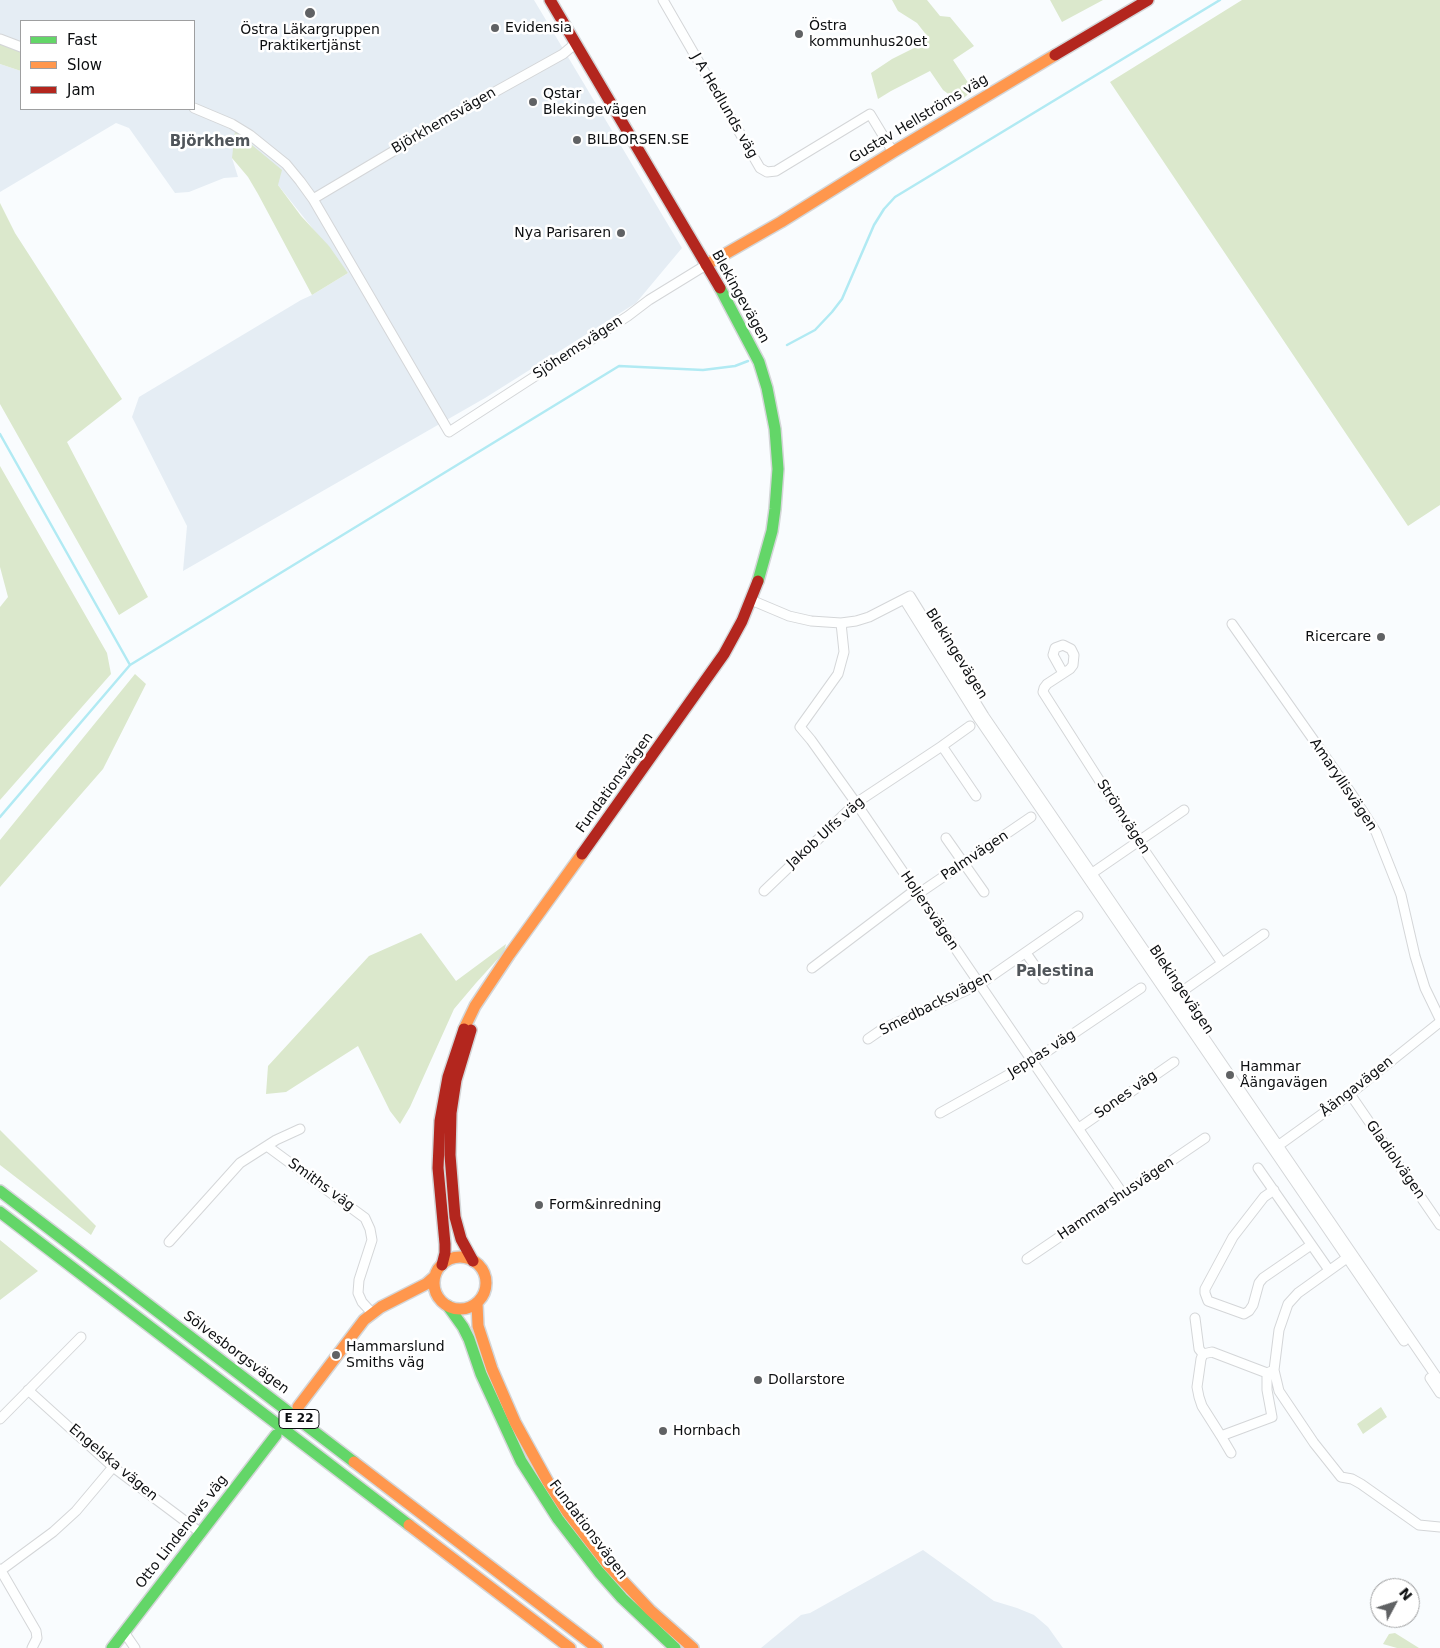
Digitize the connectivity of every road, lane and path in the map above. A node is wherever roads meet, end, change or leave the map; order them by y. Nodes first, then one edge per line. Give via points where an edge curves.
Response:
1 (550, 0) edge
2 (663, 0) edge
3 (1148, 0) edge
4 (0, 39) edge
5 (576, 44) junction
6 (20, 47) edge
7 (195, 108) edge
8 (893, 152) junction
9 (313, 199) junction
10 (706, 265) junction
11 (752, 600) junction
12 (841, 623) junction
13 (1232, 624) dead end
14 (1063, 673) dead end
15 (970, 726) dead end
16 (942, 746) junction
17 (976, 796) dead end
18 (856, 803) junction
19 (1184, 810) dead end
20 (1031, 817) dead end
21 (946, 838) dead end
22 (1138, 841) junction
23 (964, 864) junction
24 (1089, 875) junction
25 (764, 891) dead end
26 (916, 892) junction
27 (984, 892) dead end
28 (1078, 916) dead end
29 (1264, 934) dead end
30 (1026, 953) junction
31 (1222, 963) junction
32 (812, 968) dead end
33 (493, 977) junction
34 (1044, 979) dead end
35 (980, 984) junction
36 (1141, 988) dead end
37 (1184, 990) dead end
38 (1440, 1020) edge
39 (868, 1039) dead end
40 (1033, 1061) junction
41 (1174, 1062) dead end
42 (1350, 1094) junction
43 (940, 1113) dead end
44 (1079, 1128) junction
45 (300, 1129) dead end
46 (1204, 1138) dead end
47 (267, 1146) junction
48 (1276, 1148) junction
49 (1258, 1168) dead end
50 (1274, 1190) junction
51 (0, 1191) edge
52 (1123, 1194) junction
53 (0, 1212) edge
54 (1440, 1225) edge
55 (169, 1242) dead end
56 (1311, 1245) junction
57 (1350, 1256) junction
58 (1028, 1259) dead end
59 (473, 1261) junction
60 (442, 1265) junction
61 (1329, 1270) junction
62 (435, 1276) junction
63 (438, 1296) junction
64 (400, 1298) junction
65 (477, 1303) junction
66 (448, 1306) junction
67 (372, 1313) junction
68 (1195, 1318) dead end
69 (81, 1337) dead end
70 (1203, 1354) junction
71 (1271, 1372) junction
72 (1440, 1382) edge
73 (28, 1390) junction
74 (1440, 1393) edge
75 (298, 1406) dead end
76 (0, 1419) edge
77 (276, 1435) dead end
78 (1221, 1436) junction
79 (1231, 1453) dead end
80 (113, 1467) junction
81 (1440, 1527) edge
82 (201, 1533) junction
83 (0, 1570) edge
84 (124, 1632) junction
85 (32, 1648) edge
86 (112, 1648) edge
87 (135, 1648) edge
88 (570, 1648) edge
89 (597, 1648) edge
90 (674, 1648) edge
91 (693, 1648) edge

1 - 5 main road, Blekingevägen
2 - 8 street, J A Hedlunds väg via 760,168 776,171 870,114
3 - 8 main road, Gustav Hellströms väg
4 - 6 street
5 - 9 street, Björkhemsvägen
5 - 10 main road, Blekingevägen
7 - 9 street via 232,124 266,147 286,164
8 - 10 main road, Gustav Hellströms väg
9 - 10 street, Sjöhemsvägen via 449,432
10 - 11 main road, Blekingevägen via 739,320 759,362 775,429 778,469 775,509 768,550
11 - 12 street, Blekingevägen via 788,616
11 - 33 main road, Fundationsvägen via 713,671
12 - 18 street, Holjersvägen via 844,652 838,674 800,727
12 - 24 street, Blekingevägen via 869,617 907,598 979,720
13 - 38 street, Amaryllisvägen via 1376,832 1401,895 1425,988
14 - 22 street, Strömvägen via 1047,684 1043,692
15 - 16 street, Jakob Ulfs väg
16 - 17 street
16 - 18 street, Jakob Ulfs väg
18 - 25 street, Jakob Ulfs väg
18 - 26 street, Holjersvägen
19 - 22 street
20 - 23 street, Palmvägen
21 - 23 street
22 - 24 street
22 - 31 street, Strömvägen
23 - 26 street, Palmvägen
23 - 27 street
24 - 48 street, Blekingevägen
26 - 32 street, Palmvägen
26 - 35 street, Holjersvägen
28 - 30 street, Smedbacksvägen
29 - 31 street
30 - 34 street
30 - 35 street, Smedbacksvägen
31 - 37 street
33 - 59 main road, Fundationsvägen via 470,1032 456,1080 451,1113 453,1202 461,1239
33 - 60 main road, Fundationsvägen via 464,1028 444,1098 438,1168 446,1244
35 - 39 street, Smedbacksvägen
35 - 40 street, Holjersvägen
36 - 40 street, Jeppas väg
38 - 42 street, Åängavägen
40 - 43 street, Jeppas väg
40 - 44 street, Holjersvägen
41 - 44 street, Sones väg
42 - 48 street, Åängavägen
42 - 54 street, Gladiolvägen
44 - 52 street, Holjersvägen
45 - 47 street
46 - 52 street, Hammarshusvägen
47 - 55 street via 240,1163
47 - 67 street, Smiths väg via 360,1213 368,1224 372,1240 358,1292
48 - 57 street, Blekingevägen
49 - 50 street
50 - 56 street
50 - 56 street via 1264,1196 1233,1237 1205,1289 1208,1301 1244,1314 1253,1305 1263,1278
51 - 89 main road, Sölvesborgsvägen / E 22
52 - 58 street, Hammarshusvägen
53 - 88 main road, E 22
56 - 61 street
57 - 61 street
57 - 72 street, Blekingevägen
57 - 74 street, Blekingevägen
59 - 60 main road via 454,1258
59 - 65 main road via 481,1268 486,1281 485,1291
60 - 62 main road
61 - 71 street via 1288,1304
62 - 63 main road
62 - 64 main road
63 - 64 main road via 427,1292
63 - 66 main road
64 - 67 main road
65 - 66 main road via 456,1309
65 - 91 main road, Fundationsvägen via 478,1326 492,1369 515,1422 548,1482 608,1565 650,1610
66 - 90 main road, Fundationsvägen via 469,1339 508,1436 558,1519 598,1572
67 - 75 main road via 356,1328
68 - 70 street via 1199,1349
69 - 73 street
70 - 71 street via 1212,1352
70 - 78 street via 1197,1386 1199,1397
71 - 78 street via 1266,1390 1272,1417
71 - 81 street via 1314,1443 1341,1477 1361,1484 1419,1525
73 - 76 street
73 - 80 street, Engelska vägen
77 - 82 main road, Otto Lindenows väg
78 - 79 street
80 - 82 street, Engelska vägen
80 - 83 street via 76,1511 53,1532
82 - 84 main road, Otto Lindenows väg
83 - 85 street via 36,1631 37,1638
84 - 86 main road, Otto Lindenows väg
84 - 87 street

